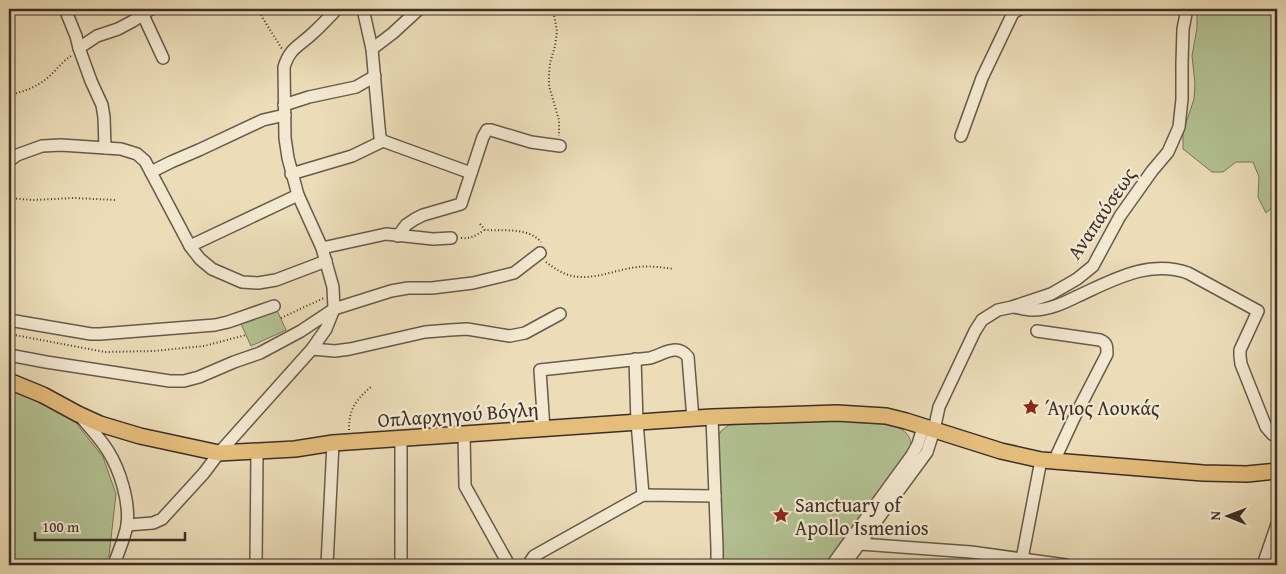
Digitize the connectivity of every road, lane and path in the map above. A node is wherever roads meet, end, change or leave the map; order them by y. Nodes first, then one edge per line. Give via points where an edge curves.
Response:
1 (65, 9) edge
2 (257, 9) edge
3 (337, 9) edge
4 (363, 9) edge
5 (419, 9) edge
6 (553, 9) edge
7 (1020, 9) edge
8 (1187, 9) edge
9 (147, 12) edge
10 (79, 48) junction
11 (372, 49) junction
12 (287, 57) junction
13 (163, 58) dead end
14 (375, 76) junction
15 (9, 95) edge
16 (285, 110) junction
17 (961, 136) dead end
18 (383, 141) junction
19 (560, 146) joint
20 (105, 148) junction
21 (9, 161) edge
22 (151, 172) junction
23 (471, 173) junction
24 (291, 174) junction
25 (298, 195) junction
26 (9, 198) edge
27 (116, 200) dead end
28 (480, 224) dead end
29 (484, 230) junction
30 (398, 236) junction
31 (451, 238) joint
32 (190, 246) junction
33 (322, 248) junction
34 (538, 254) junction
35 (326, 261) junction
36 (674, 269) dead end
37 (333, 294) junction
38 (274, 306) dead end
39 (1012, 307) junction
40 (334, 309) junction
41 (560, 314) dead end
42 (281, 318) dead end
43 (9, 320) edge
44 (1038, 332) dead end
45 (9, 334) edge
46 (246, 335) dead end
47 (312, 349) junction
48 (9, 355) edge
49 (635, 359) junction
50 (9, 381) edge
51 (372, 386) dead end
52 (78, 414) junction
53 (712, 417) junction
54 (693, 418) junction
55 (637, 422) junction
56 (928, 428) junction
57 (544, 429) junction
58 (464, 434) junction
59 (1277, 437) edge
60 (401, 438) junction
61 (349, 442) junction
62 (333, 443) junction
63 (258, 452) junction
64 (219, 453) junction
65 (1048, 461) junction
66 (1277, 471) edge
67 (643, 495) junction
68 (715, 496) junction
69 (1277, 524) edge
70 (127, 525) junction
71 (854, 548) junction
72 (1022, 562) edge
73 (114, 565) edge
74 (256, 565) edge
75 (327, 565) edge
76 (401, 565) edge
77 (509, 565) edge
78 (528, 565) edge
79 (717, 565) edge
80 (832, 565) edge
81 (844, 565) edge
82 (1066, 565) edge
83 (1263, 565) edge

1 - 10 street
2 - 12 path
3 - 12 street
4 - 11 street
5 - 11 street
6 - 19 path via 557,31 549,75 559,120
7 - 17 street via 1013,13 982,78
8 - 39 street, Αναπαύσεως via 1183,29 1179,127 1168,152 1120,216 1093,266 1051,294
9 - 10 street
9 - 13 street
10 - 15 path via 42,82
10 - 20 street via 102,104
11 - 14 street
12 - 16 street via 284,67
14 - 16 street via 356,87 309,97
14 - 18 street
16 - 22 street
16 - 24 street via 285,138
18 - 23 street
18 - 24 street via 352,156
19 - 23 street via 487,130
20 - 21 street via 42,146
20 - 22 street via 137,154
22 - 32 street
23 - 30 street via 461,204 415,219
24 - 25 street
25 - 32 street
25 - 33 street
26 - 27 path
28 - 29 path
29 - 31 path via 468,238
29 - 34 path via 532,234 542,243
30 - 31 street
30 - 33 street via 386,234
32 - 35 street via 212,269 242,282 276,280
33 - 35 street
34 - 36 path via 562,272 575,277 600,276 646,266
34 - 40 street via 514,273 473,283 391,291
35 - 37 street
37 - 40 street
37 - 42 path
38 - 43 street via 215,325 100,334
39 - 56 street, Αναπαύσεως via 998,310 982,320 974,331
39 - 59 street via 1034,310 1058,305 1122,276 1147,269 1176,269 1188,273 1258,311 1240,350 1241,364 1266,428
40 - 47 street via 326,329
40 - 48 street via 260,353 184,381
41 - 47 street via 526,333 510,336 467,329 450,330 336,351
44 - 65 street via 1100,340 1106,343 1107,348 1074,418
45 - 46 path via 105,352 204,346
47 - 64 street
49 - 54 street via 650,358 670,350 684,352 688,357
49 - 55 street
49 - 57 street via 540,370
50 - 52 main road, Οπλαρχηγού Βόγλη
51 - 61 path via 352,409
52 - 64 main road, Οπλαρχηγού Βόγλη via 140,436
52 - 70 street via 98,436 114,465 128,506
53 - 54 main road, Οπλαρχηγού Βόγλη
53 - 56 main road, Οπλαρχηγού Βόγλη via 837,413 886,416
53 - 68 street
54 - 55 main road, Οπλαρχηγού Βόγλη
55 - 57 main road, Οπλαρχηγού Βόγλη
55 - 67 street
56 - 65 main road, Οπλαρχηγού Βόγλη via 1001,451
56 - 71 street, Αναπαύσεως via 926,452
57 - 58 main road, Οπλαρχηγού Βόγλη
58 - 60 main road, Οπλαρχηγού Βόγλη
58 - 77 street via 465,486
60 - 61 main road, Οπλαρχηγού Βόγλη
60 - 76 street
61 - 62 main road, Οπλαρχηγού Βόγλη
62 - 63 main road, Οπλαρχηγού Βόγλη
62 - 75 street
63 - 64 main road, Οπλαρχηγού Βόγλη
63 - 74 street
64 - 70 street via 162,519
65 - 66 main road, Οπλαρχηγού Βόγλη via 1203,474
65 - 72 street
67 - 68 street
67 - 78 street via 534,556
68 - 79 street
69 - 83 street
70 - 73 street
71 - 72 street via 971,552
71 - 80 street
71 - 81 street
72 - 82 street

